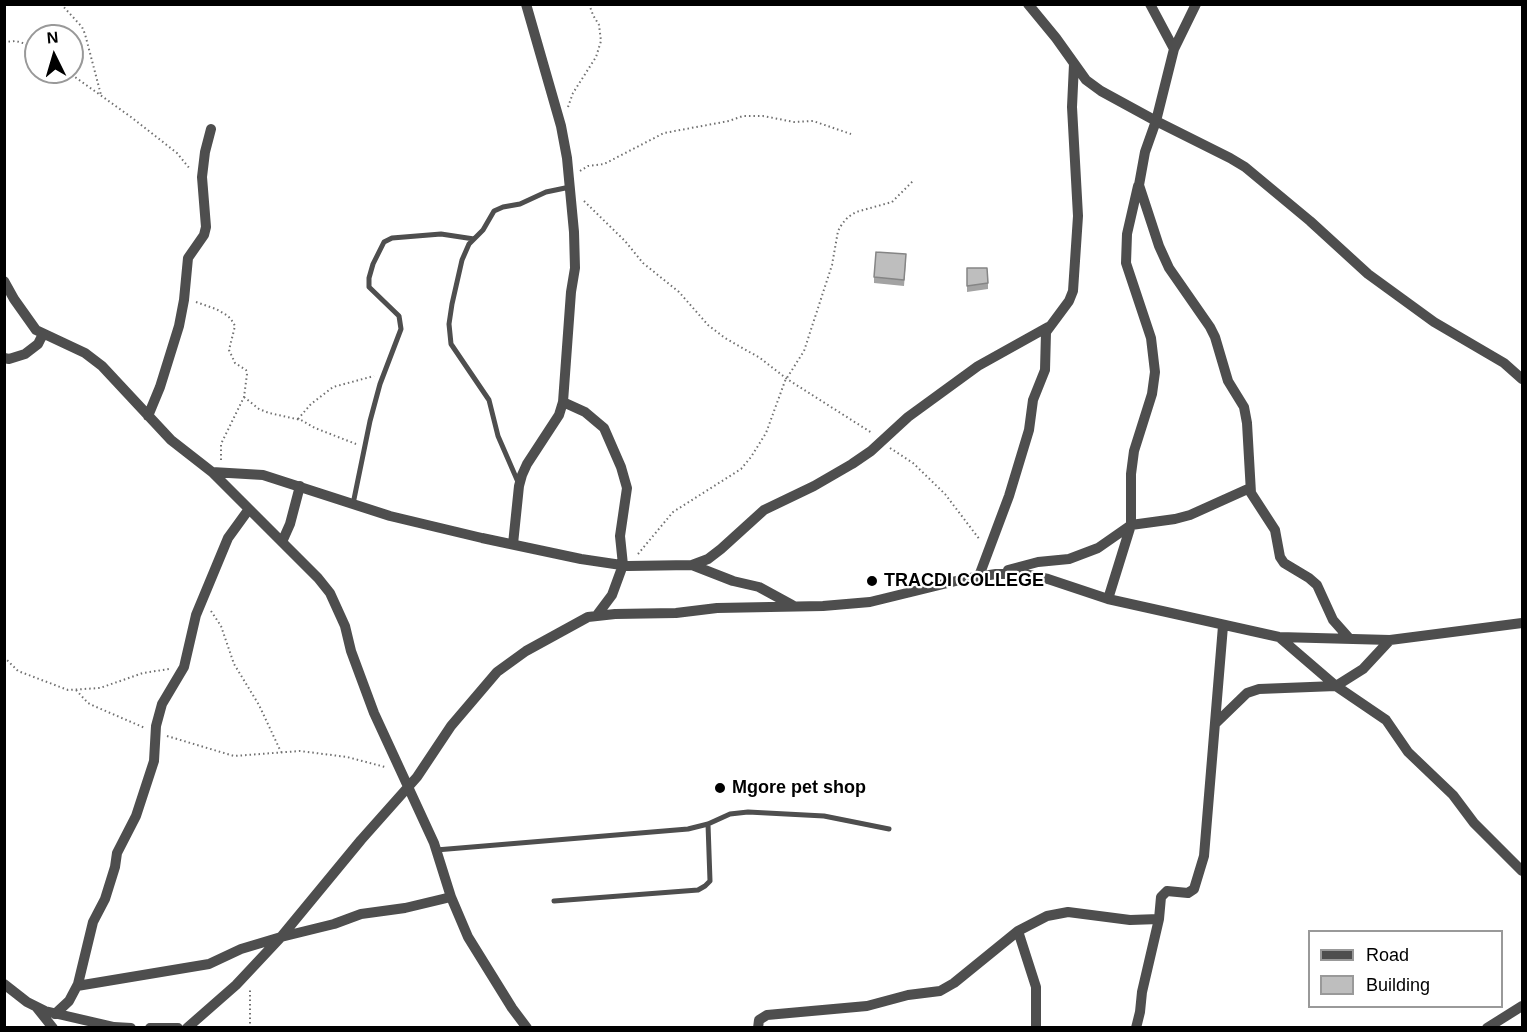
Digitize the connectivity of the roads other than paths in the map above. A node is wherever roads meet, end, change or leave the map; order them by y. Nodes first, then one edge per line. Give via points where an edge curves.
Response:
1 (526, 4) edge
2 (1028, 4) edge
3 (1150, 4) edge
4 (1196, 4) edge
5 (1174, 49) junction
6 (1074, 64) junction
7 (1156, 121) junction
8 (211, 129) dead end
9 (1138, 185) junction
10 (570, 186) junction
11 (474, 239) junction
12 (4, 281) edge
13 (1048, 327) junction
14 (43, 334) junction
15 (4, 358) edge
16 (1522, 379) edge
17 (563, 402) junction
18 (148, 416) junction
19 (212, 472) junction
20 (300, 486) junction
21 (519, 486) junction
22 (1250, 488) junction
23 (353, 504) junction
24 (249, 509) junction
25 (1131, 525) junction
26 (282, 542) junction
27 (513, 544) junction
28 (692, 565) junction
29 (625, 566) junction
30 (996, 574) junction
31 (979, 576) junction
32 (1108, 599) junction
33 (793, 606) junction
34 (597, 615) junction
35 (1522, 623) edge
36 (1223, 626) junction
37 (1279, 637) junction
38 (1349, 638) junction
39 (1390, 640) junction
40 (1336, 686) junction
41 (1215, 723) junction
42 (409, 787) junction
43 (708, 824) junction
44 (889, 829) dead end
45 (436, 850) junction
46 (1522, 871) edge
47 (451, 897) junction
48 (554, 901) dead end
49 (1159, 919) junction
50 (1018, 931) junction
51 (281, 937) junction
52 (4, 984) edge
53 (77, 987) junction
54 (35, 1006) junction
55 (1522, 1006) edge
56 (55, 1014) junction
57 (111, 1027) edge
58 (53, 1028) edge
59 (131, 1028) edge
60 (150, 1028) edge
61 (178, 1028) edge
62 (187, 1028) edge
63 (527, 1028) edge
64 (758, 1028) edge
65 (1036, 1028) edge
66 (1136, 1028) edge
67 (1487, 1028) edge

1 - 10 street via 561,126
2 - 6 street
3 - 5 street
4 - 5 street
5 - 7 street
6 - 7 street via 1101,91
6 - 13 street via 1072,107 1078,216 1074,277 1069,301
7 - 9 street
7 - 16 street via 1245,167 1368,274 1434,322 1504,363
8 - 18 street via 202,185 206,227 188,258 184,300
9 - 22 street via 1158,246 1210,327 1228,381 1244,407
9 - 25 street via 1127,234 1126,263 1150,338 1155,372 1134,451
10 - 11 lane via 497,209
10 - 17 street via 575,268
11 - 21 lane via 462,260 452,304 450,339 489,400 498,436
11 - 23 lane via 441,234 392,238 384,243 373,264 368,284 399,316 401,329 370,421
12 - 14 street via 27,320
13 - 28 street via 978,366 923,405 862,458 764,510 708,559
13 - 31 street via 1044,339 1045,369 1033,400 1029,430
14 - 15 street via 31,350 18,357
14 - 18 street via 85,353 102,366
17 - 21 street via 559,415 527,464
17 - 29 street via 585,412 604,428 621,467 627,488 620,536
18 - 19 street
19 - 20 street via 262,475
19 - 24 street
20 - 23 street
20 - 26 street
21 - 27 street
22 - 25 street via 1190,515
22 - 38 street via 1252,498 1277,533 1280,557 1317,585 1333,620
23 - 27 street
24 - 26 street
24 - 53 street via 228,538 192,627 184,667 162,704 154,761 136,816 116,855 105,899 93,922
25 - 30 street via 1098,548 1069,560 1038,562
25 - 32 street
26 - 42 street via 318,578 334,601 374,713
27 - 29 street
28 - 29 street
28 - 33 street via 759,587
29 - 34 street via 612,595
30 - 31 street
30 - 32 street via 1048,579
31 - 33 street via 870,602
32 - 36 street
33 - 34 street
34 - 42 street via 526,651 497,672 451,726
35 - 39 street
36 - 37 street
36 - 41 street
37 - 38 street
37 - 40 street
38 - 39 street
39 - 40 street via 1364,669
40 - 41 street via 1259,689 1247,693
40 - 46 street via 1386,720 1408,752
41 - 49 street via 1204,855 1194,889 1188,893 1167,891 1161,897
42 - 45 street
42 - 51 street
43 - 44 lane via 730,814 748,812 824,816
43 - 45 lane via 668,831
43 - 48 lane via 710,881 698,890
45 - 47 street
47 - 51 street via 368,912
47 - 63 street via 468,937
49 - 50 street via 1130,920 1068,912 1047,916
49 - 66 street
50 - 64 street via 940,991 867,1006 767,1016 759,1020
50 - 65 street via 1036,987
51 - 53 street via 209,964
51 - 62 street via 236,985
52 - 54 street
53 - 56 street
54 - 56 street
54 - 58 street
55 - 67 street
56 - 57 street
57 - 59 street
60 - 61 street

